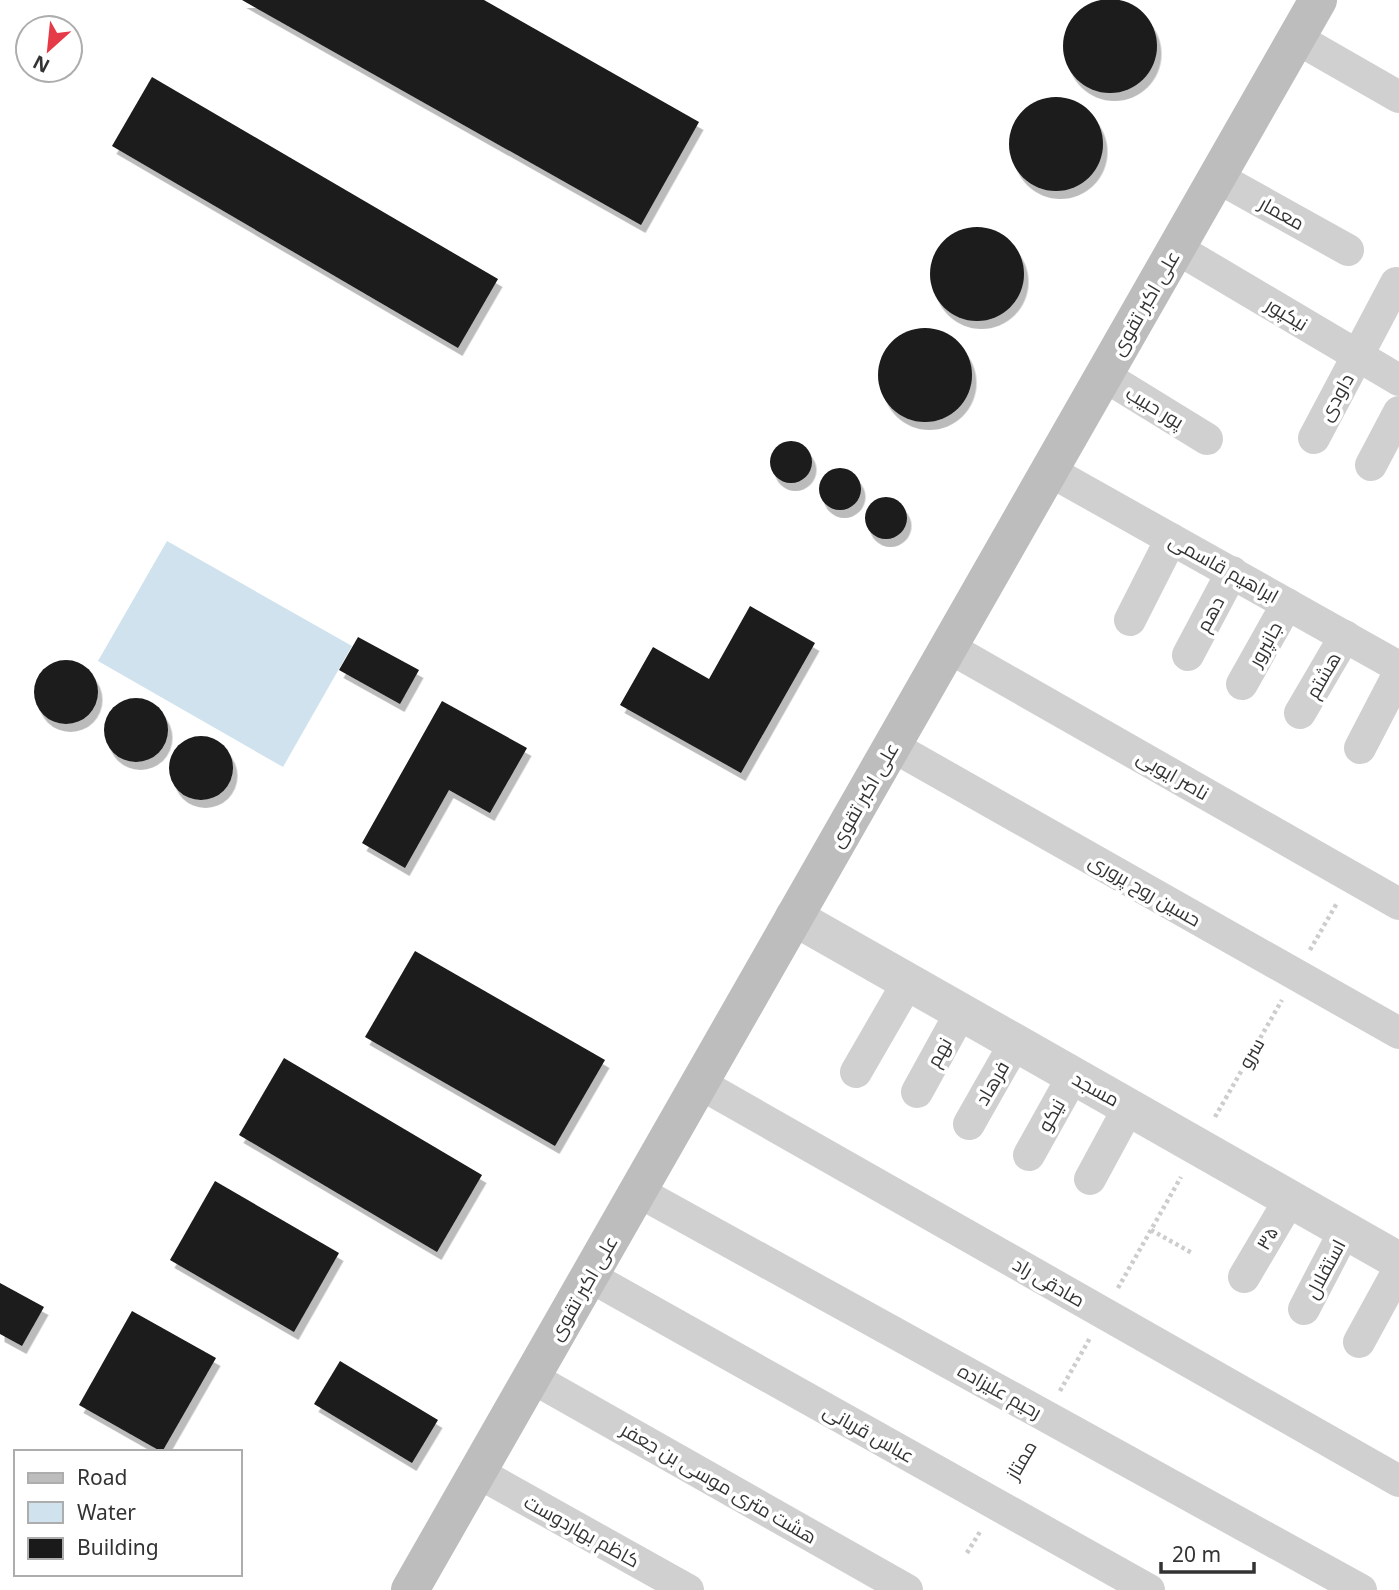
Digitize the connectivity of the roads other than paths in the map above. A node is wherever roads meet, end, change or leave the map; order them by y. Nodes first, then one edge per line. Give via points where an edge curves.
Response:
1 (1318, 0) edge
2 (1296, 38) junction
3 (1399, 97) edge
4 (1217, 177) junction
5 (1176, 248) junction
6 (1348, 250) dead end
7 (1396, 283) dead end
8 (1358, 357) junction
9 (1103, 376) junction
10 (1399, 380) edge
11 (1399, 412) edge
12 (1314, 438) dead end
13 (1207, 439) dead end
14 (1371, 465) dead end
15 (1048, 470) junction
16 (1171, 540) junction
17 (1232, 572) junction
18 (1287, 604) junction
19 (1130, 620) dead end
20 (1345, 636) junction
21 (948, 647) junction
22 (1188, 655) dead end
23 (1399, 670) edge
24 (1242, 684) dead end
25 (1300, 713) dead end
26 (891, 746) junction
27 (1360, 748) dead end
28 (1399, 904) edge
29 (794, 917) junction
30 (908, 982) junction
31 (961, 1012) junction
32 (1399, 1034) edge
33 (1015, 1043) junction
34 (856, 1072) dead end
35 (1073, 1076) junction
36 (699, 1083) junction
37 (918, 1092) dead end
38 (1129, 1107) junction
39 (969, 1124) dead end
40 (1029, 1155) dead end
41 (1090, 1179) dead end
42 (639, 1192) junction
43 (1290, 1199) junction
44 (1345, 1230) junction
45 (1399, 1261) edge
46 (1399, 1269) edge
47 (589, 1276) junction
48 (1244, 1277) dead end
49 (1304, 1309) dead end
50 (1359, 1342) dead end
51 (531, 1377) junction
52 (477, 1472) junction
53 (1399, 1481) edge
54 (410, 1590) edge
55 (688, 1590) edge
56 (907, 1590) edge
57 (1149, 1590) edge
58 (1361, 1590) edge

1 - 2 main road, علی اکبر تقوی
2 - 3 street
2 - 4 main road, علی اکبر تقوی
4 - 5 main road, علی اکبر تقوی
4 - 6 street, معمار
5 - 8 street, نیکپور
5 - 9 main road, علی اکبر تقوی
7 - 8 street, داودی
8 - 10 street, نیکپور
8 - 12 street, داودی
9 - 13 street, پور حبیب
9 - 15 main road, علی اکبر تقوی
11 - 14 street
15 - 16 street, ابراهیم قاسمی
15 - 21 main road, علی اکبر تقوی
16 - 17 street, ابراهیم قاسمی
16 - 19 street
17 - 18 street, ابراهیم قاسمی
17 - 22 street, دهم
18 - 20 street, ابراهیم قاسمی
18 - 24 street, جانپرور
20 - 23 street, ابراهیم قاسمی
20 - 25 street, هشتم
21 - 26 main road, علی اکبر تقوی
21 - 28 street, ناصر ایوبی
23 - 27 street
26 - 29 main road, علی اکبر تقوی
26 - 32 street, حسین روح پروری
29 - 30 street, مسجد
29 - 36 main road, علی اکبر تقوی
30 - 31 street, مسجد
30 - 34 street
31 - 33 street, مسجد
31 - 37 street, نهم
33 - 35 street, مسجد
33 - 39 street, فرهاد
35 - 38 street, مسجد
35 - 40 street, نیکو
36 - 42 main road, علی اکبر تقوی
36 - 53 street, صادقی راد
38 - 41 street
38 - 43 street, مسجد
42 - 47 main road, علی اکبر تقوی
42 - 58 street, رحیم علیزاده
43 - 44 street, مسجد
43 - 48 street, ۳۵
44 - 45 street, مسجد
44 - 49 street, استقلال
46 - 50 street
47 - 51 main road, علی اکبر تقوی
47 - 57 street, عباس قربانی
51 - 52 main road, علی اکبر تقوی
51 - 56 street, هشت متری موسی بن جعفر
52 - 54 main road, علی اکبر تقوی
52 - 55 street, کاظم بهاردوست

